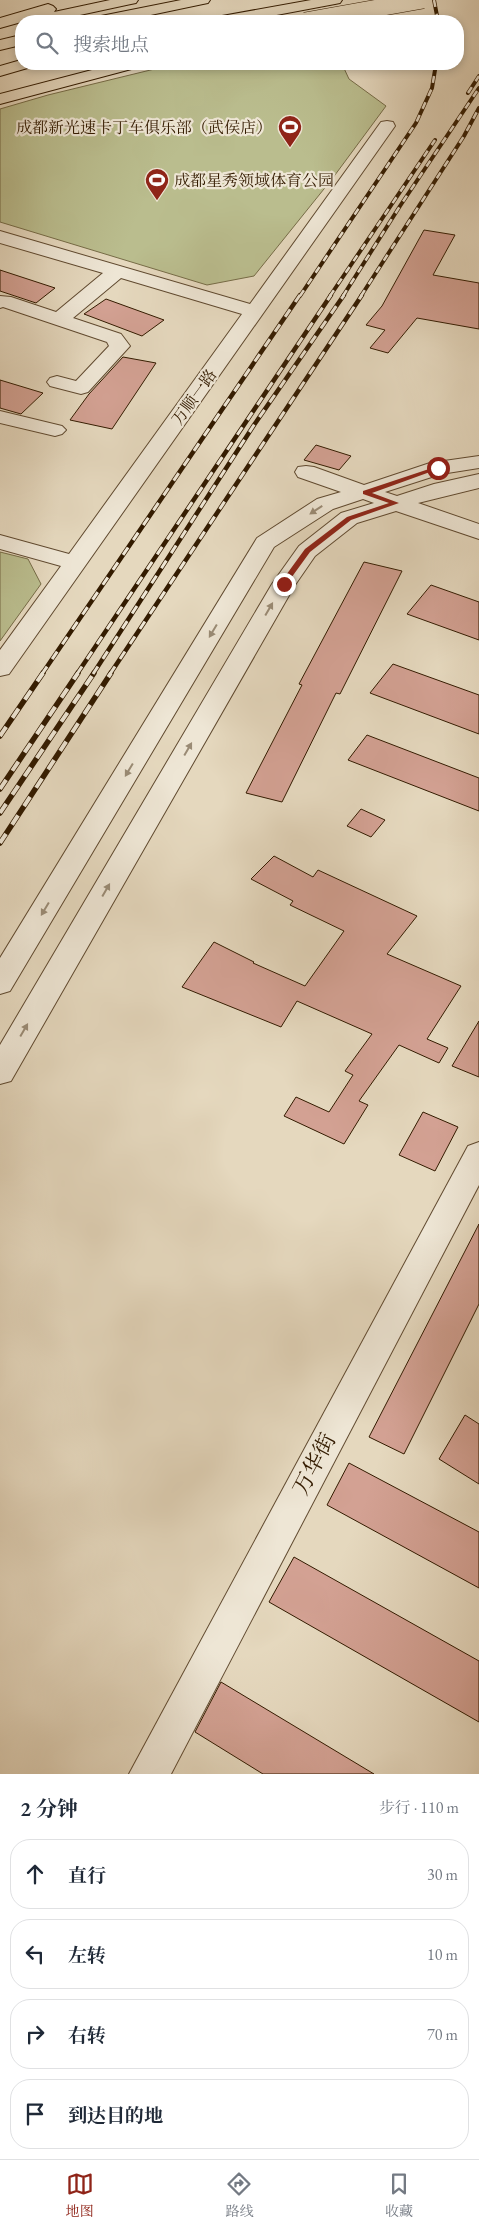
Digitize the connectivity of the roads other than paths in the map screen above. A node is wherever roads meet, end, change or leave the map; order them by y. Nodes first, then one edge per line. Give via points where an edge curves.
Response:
1 (86, 0) edge
2 (203, 0) edge
3 (335, 0) edge
4 (414, 0) edge
5 (423, 0) edge
6 (132, 7) edge
7 (21, 15) edge
8 (75, 15) edge
9 (114, 15) edge
10 (254, 15) edge
11 (339, 15) edge
12 (374, 15) edge
13 (15, 17) edge
14 (0, 23) edge
15 (15, 26) edge
16 (0, 30) edge
17 (15, 41) edge
18 (0, 45) edge
19 (15, 67) edge
20 (68, 70) edge
21 (109, 70) edge
22 (0, 71) edge
23 (0, 89) edge
24 (0, 99) edge
25 (387, 126) dead end
26 (0, 237) edge
27 (118, 272) junction
28 (0, 302) edge
29 (255, 312) junction
30 (58, 320) junction
31 (57, 382) dead end
32 (0, 416) edge
33 (55, 430) dead end
34 (479, 462) edge
35 (306, 472) dead end
36 (479, 481) edge
37 (366, 493) junction
38 (396, 503) junction
39 (479, 532) edge
40 (0, 542) edge
41 (76, 563) junction
42 (0, 668) edge
43 (0, 984) edge
44 (0, 1072) edge
45 (479, 1155) edge
46 (148, 1774) edge

1 - 7 main road
2 - 6 main road
3 - 10 main road
4 - 12 main road via 403,9
5 - 11 main road, bridge
6 - 8 main road
6 - 9 main road
13 - 14 main road
15 - 16 main road
17 - 18 main road
19 - 22 main road
20 - 23 main road
21 - 24 main road
25 - 29 street, 万顺一路
26 - 27 street
27 - 29 street
27 - 30 street
28 - 30 street
29 - 41 street, 万顺一路
30 - 31 street via 114,338 120,346 81,388
32 - 33 street
34 - 37 street via 438,468
35 - 37 street
36 - 38 street
37 - 38 street
37 -> 43 street via 325,504 265,543
38 - 39 street
44 -> 38 street via 284,584 307,551 349,518
40 - 41 street
41 - 42 street, 万顺一路
45 - 46 street, 万华街

